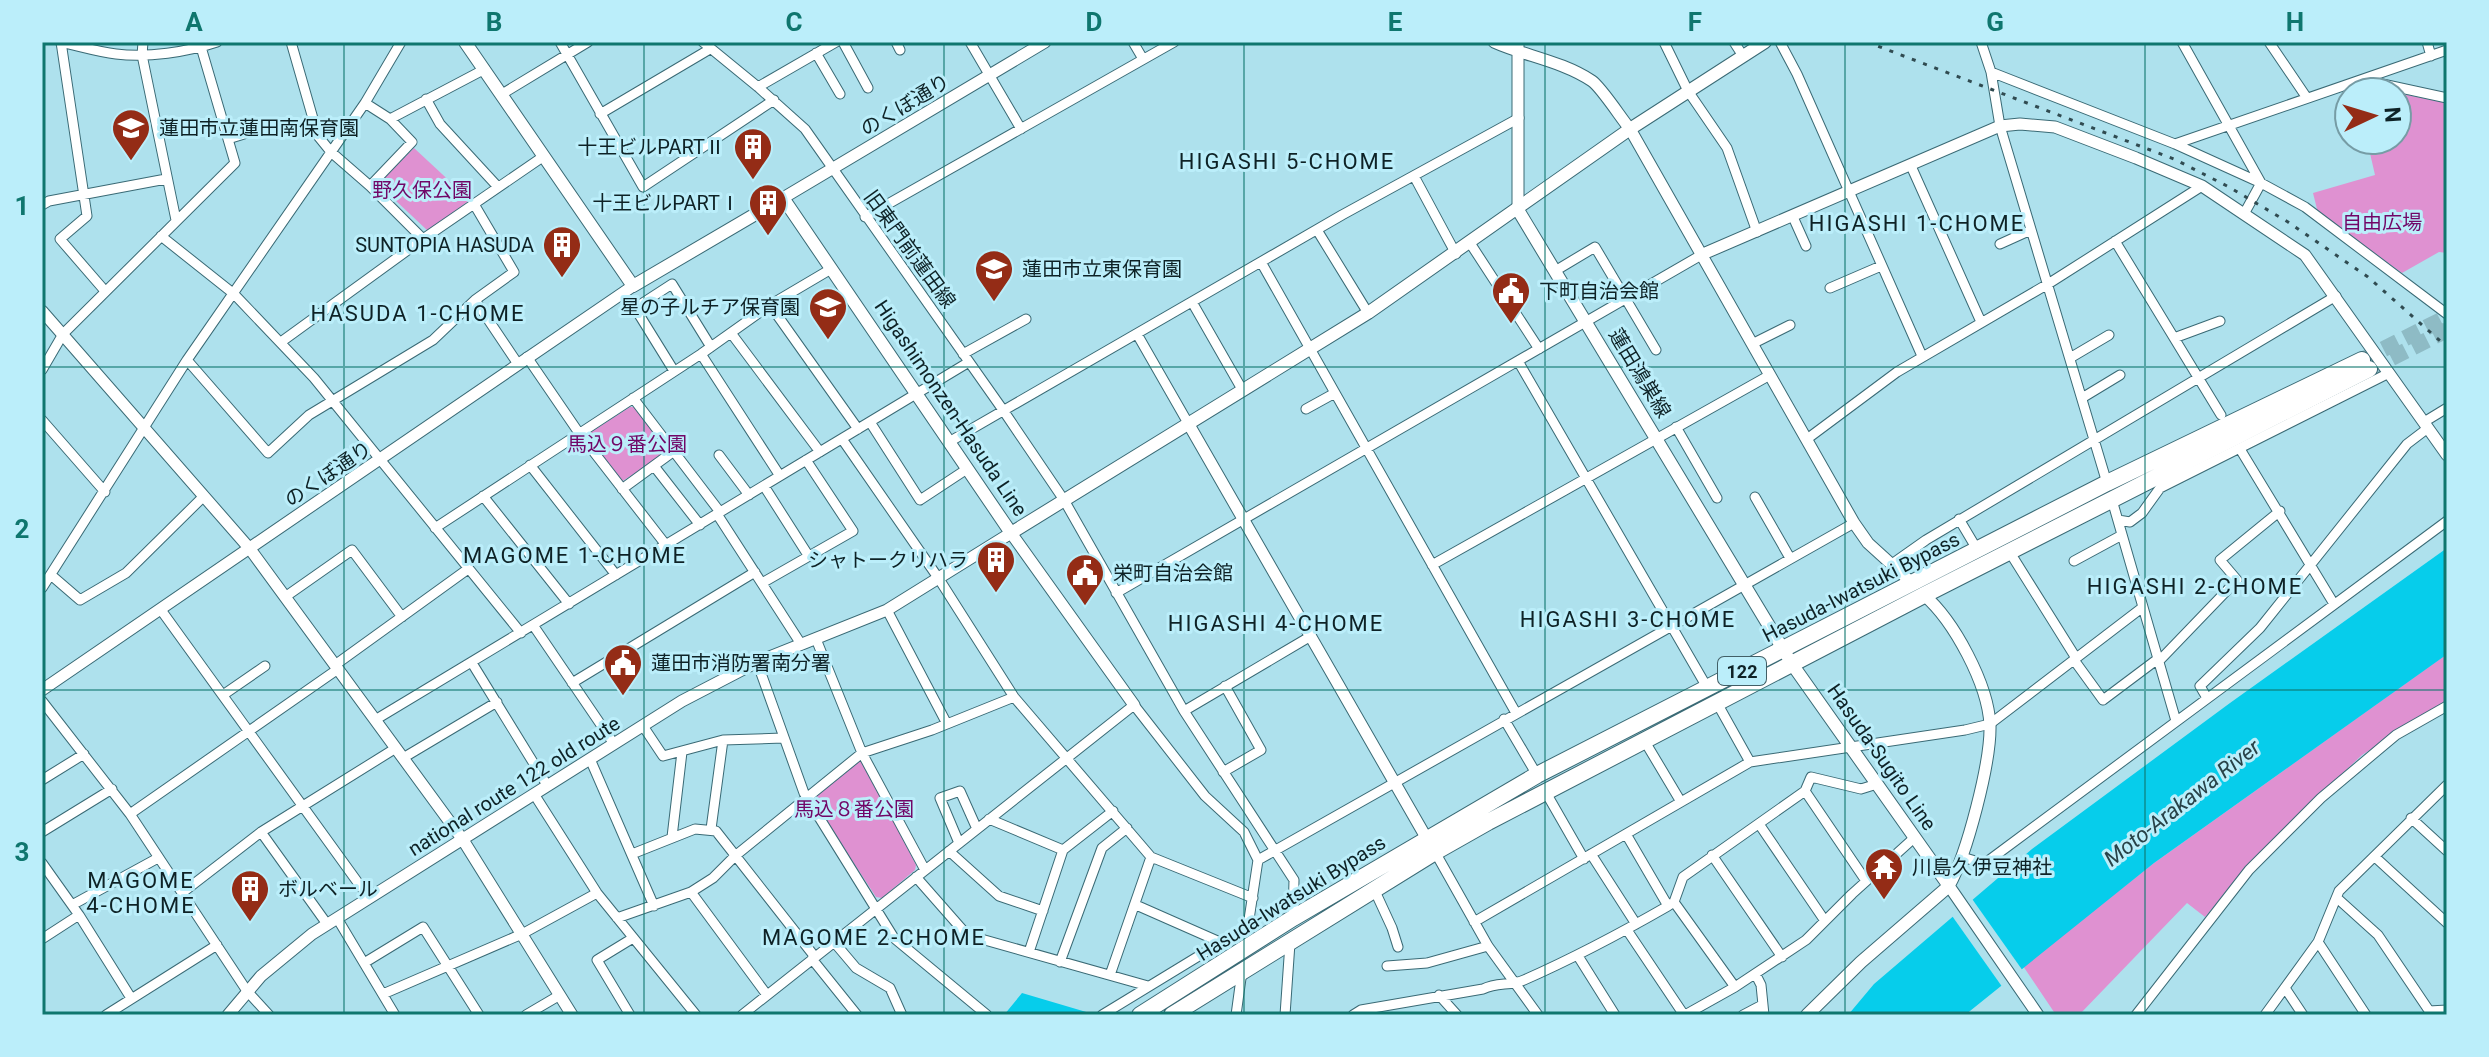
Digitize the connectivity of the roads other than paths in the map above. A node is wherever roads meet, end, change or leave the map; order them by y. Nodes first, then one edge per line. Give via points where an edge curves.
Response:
1 (61, 42) edge
2 (143, 42) edge
3 (217, 42) edge
4 (291, 42) edge
5 (401, 42) edge
6 (465, 42) edge
7 (560, 42) edge
8 (588, 42) edge
9 (836, 42) edge
10 (843, 42) edge
11 (970, 42) edge
12 (1045, 42) edge
13 (1133, 42) edge
14 (1174, 42) edge
15 (1494, 42) edge
16 (1664, 42) edge
17 (1734, 42) edge
18 (1765, 42) edge
19 (1780, 42) edge
20 (1981, 42) edge
21 (2182, 42) edge
22 (2269, 42) edge
23 (2427, 42) edge
24 (705, 44) edge
25 (824, 45) edge
26 (201, 47) junction
27 (1518, 47) edge
28 (2447, 50) edge
29 (816, 53) junction
30 (567, 54) junction
31 (142, 55) junction
32 (1743, 56) junction
33 (2431, 56) junction
34 (1143, 59) junction
35 (485, 69) junction
36 (1991, 72) junction
37 (989, 75) junction
38 (2371, 76) edge
39 (758, 87) junction
40 (868, 88) dead end
41 (2333, 89) edge
42 (2413, 90) edge
43 (1688, 91) junction
44 (502, 94) junction
45 (840, 94) dead end
46 (2307, 98) junction
47 (2447, 98) edge
48 (426, 99) junction
49 (774, 100) junction
50 (365, 103) junction
51 (600, 114) junction
52 (1519, 118) junction
53 (390, 119) junction
54 (2229, 125) junction
55 (2000, 126) junction
56 (260, 129) dead end
57 (1021, 129) junction
58 (1630, 129) junction
59 (228, 139) junction
60 (2175, 144) junction
61 (331, 152) junction
62 (544, 156) junction
63 (1911, 166) junction
64 (832, 169) junction
65 (1414, 176) junction
66 (166, 179) junction
67 (2261, 183) junction
68 (370, 186) junction
69 (2202, 186) junction
70 (498, 187) junction
71 (1848, 192) junction
72 (84, 194) junction
73 (783, 198) junction
74 (44, 199) edge
75 (474, 204) junction
76 (1518, 210) junction
77 (2244, 214) junction
78 (865, 217) junction
79 (1793, 217) junction
80 (176, 220) junction
81 (1317, 230) junction
82 (2031, 230) junction
83 (1757, 232) junction
84 (161, 236) junction
85 (423, 239) junction
86 (2115, 241) junction
87 (1470, 243) junction
88 (2000, 244) dead end
89 (1806, 246) dead end
90 (1456, 254) junction
91 (1703, 254) junction
92 (1261, 262) junction
93 (1881, 266) junction
94 (831, 269) junction
95 (1555, 271) junction
96 (2048, 284) junction
97 (633, 286) junction
98 (1830, 288) dead end
99 (105, 291) junction
100 (234, 294) junction
101 (2336, 296) junction
102 (1627, 298) junction
103 (475, 300) junction
104 (1192, 302) junction
105 (770, 305) junction
106 (42, 311) edge
107 (1368, 313) junction
108 (2447, 314) edge
109 (1026, 319) dead end
110 (2220, 321) dead end
111 (1585, 322) junction
112 (1981, 322) junction
113 (1790, 325) dead end
114 (731, 333) junction
115 (63, 334) junction
116 (1137, 334) junction
117 (2109, 335) dead end
118 (2174, 338) junction
119 (281, 342) junction
120 (1752, 344) junction
121 (711, 347) junction
122 (1539, 349) junction
123 (1656, 350) dead end
124 (1311, 351) junction
125 (701, 354) junction
126 (1922, 356) junction
127 (966, 358) junction
128 (2070, 358) junction
129 (187, 360) junction
130 (523, 360) junction
131 (1518, 361) junction
132 (2366, 365) tunnel mouth
133 (42, 370) edge
134 (674, 371) junction
135 (2389, 373) junction
136 (1770, 375) junction
137 (2120, 375) dead end
138 (2197, 378) junction
139 (1243, 391) junction
140 (1335, 393) junction
141 (916, 394) junction
142 (633, 398) junction
143 (2082, 398) junction
144 (331, 401) junction
145 (2447, 408) edge
146 (1306, 409) dead end
147 (1003, 410) junction
148 (2221, 415) dead end
149 (42, 420) edge
150 (870, 422) junction
151 (1188, 423) junction
152 (2426, 425) junction
153 (144, 427) junction
154 (1676, 427) junction
155 (858, 429) junction
156 (579, 433) junction
157 (842, 439) junction
158 (1656, 439) junction
159 (1807, 439) junction
160 (2093, 440) junction
161 (949, 442) junction
162 (1366, 448) junction
163 (2240, 449) junction
164 (674, 451) junction
165 (820, 452) junction
166 (719, 455) dead end
167 (2447, 455) edge
168 (380, 460) junction
169 (806, 460) junction
170 (530, 465) junction
171 (654, 466) junction
172 (967, 469) junction
173 (780, 476) junction
174 (1586, 479) junction
175 (764, 486) junction
176 (622, 489) junction
177 (105, 492) junction
178 (2110, 492) junction
179 (749, 495) junction
180 (204, 496) junction
181 (483, 496) junction
182 (1755, 497) dead end
183 (1717, 498) dead end
184 (1064, 500) junction
185 (2280, 511) junction
186 (719, 513) junction
187 (1244, 519) junction
188 (1959, 519) junction
189 (2118, 520) junction
190 (2447, 521) edge
191 (1854, 523) junction
192 (700, 525) junction
193 (435, 528) junction
194 (1011, 533) junction
195 (2122, 535) junction
196 (666, 545) junction
197 (250, 549) junction
198 (1978, 551) junction
199 (2009, 551) junction
200 (808, 555) junction
201 (1790, 558) junction
202 (2074, 561) dead end
203 (2310, 563) junction
204 (1892, 564) junction
205 (1432, 565) junction
206 (468, 569) junction
207 (755, 572) junction
208 (51, 575) junction
209 (616, 575) junction
210 (939, 579) junction
211 (762, 583) junction
212 (1743, 583) junction
213 (42, 588) edge
214 (1918, 589) junction
215 (1116, 593) junction
216 (285, 597) junction
217 (569, 604) junction
218 (2334, 604) junction
219 (2143, 607) junction
220 (161, 610) junction
221 (887, 610) junction
222 (402, 617) junction
223 (1670, 624) junction
224 (533, 625) junction
225 (521, 633) junction
226 (1311, 636) junction
227 (816, 639) junction
228 (801, 644) junction
229 (1788, 657) junction
230 (2075, 659) junction
231 (2159, 659) junction
232 (757, 662) junction
233 (472, 663) junction
234 (265, 666) dead end
235 (336, 667) junction
236 (572, 683) junction
237 (1225, 686) junction
238 (42, 690) edge
239 (223, 695) junction
240 (1712, 696) junction
241 (1014, 697) junction
242 (2207, 698) junction
243 (42, 701) edge
244 (497, 702) junction
245 (1134, 705) junction
246 (2447, 706) edge
247 (1184, 711) junction
248 (1516, 713) junction
249 (1504, 719) junction
250 (375, 720) junction
251 (2176, 721) junction
252 (947, 724) junction
253 (1990, 724) junction
254 (643, 726) junction
255 (248, 732) junction
256 (783, 738) junction
257 (1644, 739) junction
258 (723, 740) junction
259 (614, 744) junction
260 (1852, 748) junction
261 (682, 752) junction
262 (399, 753) junction
263 (862, 753) junction
264 (84, 754) junction
265 (1067, 757) junction
266 (590, 759) junction
267 (1750, 762) junction
268 (1223, 772) junction
269 (1537, 775) junction
270 (42, 780) edge
271 (1394, 781) junction
272 (1877, 784) junction
273 (547, 785) junction
274 (2447, 785) edge
275 (112, 789) junction
276 (1545, 791) junction
277 (1805, 791) junction
278 (534, 794) junction
279 (807, 798) junction
280 (1681, 802) junction
281 (302, 806) junction
282 (1113, 811) junction
283 (130, 814) junction
284 (2411, 818) junction
285 (989, 819) junction
286 (1759, 824) junction
287 (1127, 828) junction
288 (711, 829) junction
289 (977, 829) junction
290 (42, 832) edge
291 (261, 832) junction
292 (1626, 834) junction
293 (672, 837) junction
294 (1914, 838) junction
295 (463, 840) junction
296 (959, 843) junction
297 (1431, 845) junction
298 (1063, 850) junction
299 (1274, 850) junction
300 (949, 851) junction
301 (2447, 851) edge
302 (632, 854) junction
303 (1712, 855) junction
304 (735, 856) junction
305 (1151, 857) junction
306 (1587, 857) junction
307 (1962, 857) junction
308 (2375, 857) junction
309 (158, 858) junction
310 (1258, 860) junction
311 (42, 863) edge
312 (925, 870) junction
313 (46, 877) edge
314 (916, 877) junction
315 (1866, 881) junction
316 (1374, 889) junction
317 (691, 892) junction
318 (1953, 892) junction
319 (182, 893) junction
320 (597, 893) junction
321 (369, 898) junction
322 (1253, 898) junction
323 (2337, 898) junction
324 (1671, 904) junction
325 (72, 905) junction
326 (1136, 905) junction
327 (654, 906) junction
328 (877, 908) junction
329 (1043, 911) junction
330 (79, 915) junction
331 (617, 918) junction
332 (1293, 918) junction
333 (332, 921) junction
334 (1825, 921) junction
335 (1474, 922) junction
336 (2447, 923) edge
337 (1632, 927) junction
338 (522, 934) junction
339 (633, 938) junction
340 (42, 939) edge
341 (1290, 940) junction
342 (834, 942) junction
343 (1220, 942) junction
344 (2318, 942) junction
345 (217, 945) junction
346 (1488, 946) junction
347 (1398, 947) dead end
348 (1029, 952) junction
349 (1578, 956) junction
350 (1782, 957) junction
351 (813, 958) junction
352 (1060, 962) junction
353 (364, 963) junction
354 (1387, 966) dead end
355 (449, 967) junction
356 (1242, 970) junction
357 (1110, 975) junction
358 (1756, 975) junction
359 (1514, 985) junction
360 (1148, 986) junction
361 (1735, 987) junction
362 (2285, 988) junction
363 (247, 991) junction
364 (383, 994) junction
365 (560, 995) junction
366 (767, 995) junction
367 (1439, 995) junction
368 (131, 998) junction
369 (1763, 1010) edge
370 (2447, 1010) edge
371 (2431, 1013) edge
372 (983, 1014) edge
373 (106, 1015) edge
374 (228, 1015) edge
375 (269, 1015) edge
376 (395, 1015) edge
377 (479, 1015) edge
378 (526, 1015) edge
379 (572, 1015) edge
380 (630, 1015) edge
381 (696, 1015) edge
382 (742, 1015) edge
383 (857, 1015) edge
384 (902, 1015) edge
385 (1102, 1015) edge
386 (1140, 1015) edge
387 (1172, 1015) edge
388 (1236, 1015) edge
389 (1285, 1015) edge
390 (1353, 1015) edge
391 (1457, 1015) edge
392 (1538, 1015) edge
393 (1615, 1015) edge
394 (1684, 1015) edge
395 (1743, 1015) edge
396 (1807, 1015) edge
397 (2038, 1015) edge
398 (2136, 1015) edge
399 (2265, 1015) edge
400 (2303, 1015) edge
401 (2366, 1015) edge

1 - 31 street
1 - 72 street
2 - 31 street
3 - 26 street
4 - 61 street via 318,136
5 - 50 street
6 - 35 main road
7 - 30 street
8 - 30 street
9 - 25 street
10 - 40 street
11 - 37 street
12 - 37 street, のくぼ通り
13 - 34 street
14 - 34 street
15 - 27 street
16 - 43 street
17 - 32 street
18 - 32 main road
19 - 71 street
20 - 36 street
21 - 54 street
22 - 46 street
23 - 33 street
24 - 39 street, 旧東門前蓮田線
24 - 51 street
25 - 29 street
26 - 31 street
26 - 59 street
27 - 52 street
27 - 58 street via 1594,82
28 - 33 street
29 - 39 street
29 - 45 street
30 - 44 street
30 - 51 street
31 - 66 street
32 - 43 main road
33 - 38 street
34 - 57 street
35 - 44 main road
35 - 48 street
36 - 55 street
36 - 60 street
37 - 57 street
37 - 64 street, のくぼ通り
39 - 49 street, 旧東門前蓮田線
41 - 46 street
42 - 47 street
43 - 58 main road
43 - 83 street via 1727,148
44 - 62 main road
46 - 54 street
48 - 53 street
48 - 70 street via 440,124
49 - 51 street via 643,187
49 - 64 street, 旧東門前蓮田線 via 805,129
50 - 53 street
50 - 61 street
52 - 65 street
52 - 76 street
53 - 68 street via 412,142
54 - 60 street
54 - 67 street
55 - 63 street
55 - 69 street via 2055,127
55 - 82 street
56 - 59 street
57 - 78 street
58 - 76 main road
58 - 91 street
59 - 80 street via 235,163
60 - 67 street
61 - 68 street
61 - 100 street
62 - 70 street
62 - 97 main road
63 - 71 street
63 - 112 street
64 - 73 street, のくぼ通り
64 - 78 street, 旧東門前蓮田線
65 - 81 street
65 - 90 street
66 - 72 street
66 - 80 street
67 - 77 street
67 - 108 street via 2305,207
68 - 85 street
69 - 77 street
69 - 86 street
70 - 75 street
71 - 79 street
71 - 93 street
72 - 74 street
72 - 99 street via 87,216 60,239
73 - 94 main road, Higashimonzen-Hasuda Line
73 - 97 main road
75 - 85 street
75 - 103 street via 514,272
76 - 87 main road, Higashimonzen-Hasuda Line
76 - 95 main road, 蓮田鴻巣線
77 - 101 street via 2305,255
78 - 127 street, 旧東門前蓮田線
79 - 83 street
79 - 89 street
80 - 84 street
81 - 92 street
81 - 107 street
82 - 88 street
82 - 96 street
83 - 91 street
84 - 99 street
84 - 100 street
85 - 119 street
86 - 96 street
86 - 118 street
87 - 90 main road, Higashimonzen-Hasuda Line
87 - 122 street
90 - 107 main road, Higashimonzen-Hasuda Line
91 - 102 street
91 - 120 street
92 - 104 street
92 - 124 street
93 - 98 street
93 - 126 street
94 - 105 street
94 - 141 main road, Higashimonzen-Hasuda Line
95 - 102 street via 1595,247
95 - 111 main road, 蓮田鴻巣線
96 - 112 street
96 - 128 street
97 - 130 street, のくぼ通り
99 - 115 street
100 - 119 street
100 - 129 street
101 - 135 street
101 - 138 street
102 - 111 street
102 - 123 street
103 - 130 street
103 - 144 street via 433,340
104 - 116 street
104 - 139 street
105 - 114 street
105 - 155 street
106 - 115 street
107 - 124 main road, Higashimonzen-Hasuda Line
109 - 127 street
110 - 118 street
111 - 122 street
111 - 158 main road, 蓮田鴻巣線
112 - 126 street
113 - 120 street
114 - 121 street
114 - 165 street
115 - 133 street
115 - 153 street
116 - 147 street
116 - 151 street
117 - 128 street
118 - 138 street
119 - 144 street
120 - 136 street
121 - 125 street
121 - 134 street via 672,284 635,308
122 - 131 street
124 - 139 main road, Higashimonzen-Hasuda Line
124 - 140 street
125 - 134 street
125 - 173 street
126 - 159 street
127 - 141 street
127 - 147 street, 旧東門前蓮田線
128 - 143 street
129 - 144 street via 268,453
129 - 153 street
130 - 156 street
130 - 168 street, のくぼ通り
131 - 162 street
131 - 174 street
132 - 178 highway, Hasuda-Iwatsuki Bypass / 122
134 - 142 street
135 - 152 street
135 - 163 street
136 - 154 street
136 - 159 street
137 - 143 street
138 - 148 street
138 - 160 street
139 - 151 main road, Higashimonzen-Hasuda Line
140 - 146 street
140 - 162 street
141 - 150 street
141 - 161 main road, Higashimonzen-Hasuda Line
142 - 156 street
142 - 164 street
143 - 160 street
144 - 168 street
145 - 152 street
147 - 161 street
147 - 184 street, 旧東門前蓮田線
149 - 177 street
150 - 155 street
150 - 172 street via 920,500
151 - 184 main road, Higashimonzen-Hasuda Line
151 - 187 street
152 - 167 street
152 - 203 street
153 - 177 street
153 - 180 street
154 - 158 street
154 - 183 street
155 - 157 street
156 - 170 street
156 - 176 street
157 - 165 street
157 - 210 street
158 - 174 street
158 - 212 main road, 蓮田鴻巣線
159 - 191 street
160 - 178 street
160 - 188 street
161 - 172 main road, Higashimonzen-Hasuda Line
162 - 187 street
162 - 205 street
163 - 185 street
163 - 189 street via 2160,488 2130,522
164 - 171 street
164 - 186 street
165 - 169 street
166 - 179 street
168 - 193 street
168 - 197 street, のくぼ通り
169 - 173 street
169 - 200 street via 853,531
170 - 181 street
170 - 209 street
171 - 176 street
171 - 192 street
172 - 194 main road, Higashimonzen-Hasuda Line
173 - 175 street
174 - 205 street
174 - 223 street
175 - 179 street
175 - 200 street
176 - 196 street
177 - 208 street
178 - 189 street
178 - 198 highway, Hasuda-Iwatsuki Bypass / 122
178 - 199 highway, Hasuda-Iwatsuki Bypass / 122
179 - 186 street
180 - 197 street
180 - 208 street via 126,573 80,600
181 - 193 street
181 - 217 street
182 - 201 street
184 - 194 main road, Higashimonzen-Hasuda Line
184 - 215 street, 旧東門前蓮田線
185 - 203 street
185 - 231 street via 2220,560 2237,580
186 - 192 street
186 - 207 street
187 - 215 street
187 - 226 street
188 - 198 street
188 - 204 street
189 - 195 street
190 - 218 street
191 - 201 street
191 - 204 street
192 - 196 street
193 - 206 street
194 - 210 street, national route 122 old route
194 - 245 street
195 - 202 street
195 - 219 street
196 - 209 street
197 - 216 street
197 - 220 street, のくぼ通り
198 - 214 highway, Hasuda-Iwatsuki Bypass / 122
199 - 214 highway, Hasuda-Iwatsuki Bypass / 122
199 - 230 street
200 - 211 street
201 - 212 street
203 - 218 street
203 - 242 street via 2260,628 2200,686
204 - 214 street
205 - 248 street
206 - 222 street
206 - 225 street
207 - 211 street
207 - 236 street
208 - 213 street
209 - 217 street
210 - 221 street, national route 122 old route
210 - 241 street
211 - 228 street
212 - 223 street
212 - 229 main road, 蓮田鴻巣線
214 - 229 highway, Hasuda-Iwatsuki Bypass / 122
214 - 253 street via 1939,609 1969,657
215 - 247 street, 旧東門前蓮田線
216 - 222 street via 352,550
216 - 235 street
217 - 224 street
218 - 242 street
219 - 230 street
219 - 231 street
220 - 238 street, のくぼ通り
220 - 239 street
221 - 227 street, national route 122 old route
221 - 252 street
222 - 235 street
223 - 240 street
223 - 248 street
224 - 225 street
224 - 236 street
225 - 233 street
226 - 237 street
226 - 271 street
227 - 228 street, national route 122 old route
227 - 263 street
228 - 232 street, national route 122 old route
229 - 240 highway, Hasuda-Iwatsuki Bypass / 122
229 - 260 main road, Hasuda-Sugito Line
230 - 231 street via 2103,700
230 - 253 street
231 - 251 street
232 - 254 street, national route 122 old route
232 - 256 street
233 - 244 street
233 - 250 street
234 - 239 street
235 - 250 street
235 - 255 street
236 - 259 street
237 - 247 street
237 - 268 street via 1261,750
239 - 255 street
240 - 257 highway, Hasuda-Iwatsuki Bypass / 122
240 - 267 street
240 - 269 highway, Hasuda-Iwatsuki Bypass / 122
241 - 252 street
241 - 265 street
242 - 251 street
243 - 264 street
244 - 262 street
244 - 273 street
245 - 265 street
245 - 310 street via 1205,796 1244,832
246 - 398 street via 2396,735 2321,798 2249,870
247 - 268 street, 旧東門前蓮田線
248 - 249 street
249 - 269 street
249 - 271 street
250 - 262 street
251 - 307 street via 1988,861
252 - 263 street
253 - 260 street
253 - 307 street
254 - 259 street, national route 122 old route
254 - 261 street via 663,756
255 - 281 street
255 - 283 street
256 - 258 street
256 - 279 street
257 - 276 highway, Hasuda-Iwatsuki Bypass / 122
257 - 280 street
258 - 261 street
258 - 288 street
259 - 266 street, national route 122 old route
260 - 267 street
260 - 272 main road, Hasuda-Sugito Line
261 - 293 street
262 - 281 street
262 - 295 street
263 - 279 street
263 - 312 street
264 - 270 street
264 - 275 street
265 - 282 street
265 - 285 street
266 - 273 street, national route 122 old route
266 - 302 street
267 - 280 street
268 - 299 street, 旧東門前蓮田線
269 - 297 highway, Hasuda-Iwatsuki Bypass / 122
271 - 297 street
271 - 299 street
272 - 277 street via 1861,789 1811,777
272 - 294 main road, Hasuda-Sugito Line
273 - 278 street, national route 122 old route
274 - 284 street
275 - 283 street
275 - 290 street
276 - 297 highway, Hasuda-Iwatsuki Bypass / 122
276 - 306 street
277 - 286 street
277 - 315 street
278 - 295 street, national route 122 old route
278 - 320 street
279 - 304 street
279 - 328 street
280 - 292 street
281 - 291 street
281 - 321 street
282 - 287 street
282 - 298 street
283 - 309 street
284 - 301 street
284 - 308 street
285 - 289 street
285 - 298 street
286 - 303 street
286 - 334 street
287 - 305 street
287 - 352 street via 1102,848
288 - 293 street
288 - 304 street
289 - 296 street
289 - 296 street via 960,791 940,798
291 - 319 street
291 - 333 street
292 - 306 street
292 - 324 street
293 - 302 street
294 - 315 street
294 - 318 main road, Hasuda-Sugito Line
295 - 321 street, national route 122 old route
295 - 338 street
296 - 300 street
297 - 316 highway, Hasuda-Iwatsuki Bypass / 122
297 - 332 highway, Hasuda-Iwatsuki Bypass / 122
297 - 335 street
298 - 329 street
299 - 310 street
299 - 332 street, 旧東門前蓮田線 via 1294,880
300 - 312 street
300 - 329 street via 999,896
302 - 327 street
303 - 324 street via 1683,877
303 - 350 street
304 - 317 street
304 - 351 street
305 - 322 street
305 - 326 street
306 - 335 street
306 - 337 street
307 - 318 street
308 - 323 street
308 - 336 street
309 - 319 street
309 - 325 street
310 - 322 street
311 - 313 street
312 - 314 street
313 - 325 street
314 - 328 street
314 - 348 street via 967,935
315 - 334 street
316 - 341 highway, Hasuda-Iwatsuki Bypass / 122
316 - 347 street
317 - 327 street
317 - 366 street
318 - 396 main road via 1861,962
318 - 397 street
319 - 345 street
320 - 331 street
320 - 338 street
321 - 333 street, national route 122 old route
322 - 343 street via 1248,926
323 - 344 street
323 - 371 street via 2378,935
324 - 337 street
324 - 361 street
325 - 330 street
326 - 343 street
326 - 357 street
327 - 331 street
328 - 342 street
328 - 372 street via 894,938
329 - 348 street
330 - 340 street
330 - 368 street
331 - 339 street
332 - 386 highway, Hasuda-Iwatsuki Bypass / 122
333 - 353 street
333 - 363 street, national route 122 old route via 278,959
334 - 350 street
335 - 346 street
337 - 349 street
337 - 394 street
338 - 355 street
338 - 365 street
339 - 380 street via 597,960
339 - 381 street
341 - 356 highway, Hasuda-Iwatsuki Bypass / 122
341 - 389 street
342 - 351 street
342 - 384 street via 856,968 890,988
343 - 360 street
344 - 362 street
344 - 401 street
345 - 363 street
345 - 368 street
346 - 354 street via 1427,963
346 - 359 street
348 - 352 street
349 - 359 street
349 - 393 street
350 - 358 street
351 - 366 street
351 - 383 street
352 - 357 street
353 - 355 street via 423,927
353 - 364 street
355 - 364 street
355 - 377 street
356 - 387 highway, Hasuda-Iwatsuki Bypass / 122
356 - 388 street
357 - 360 street
358 - 361 street
358 - 369 street
359 - 367 street
359 - 392 street
360 - 385 street
361 - 394 street
362 - 399 street
362 - 400 street
363 - 374 street, national route 122 old route
363 - 375 street
364 - 376 street
365 - 378 street
365 - 379 street
366 - 382 street
367 - 390 street
367 - 391 street
368 - 373 street
369 - 395 street
370 - 371 street

